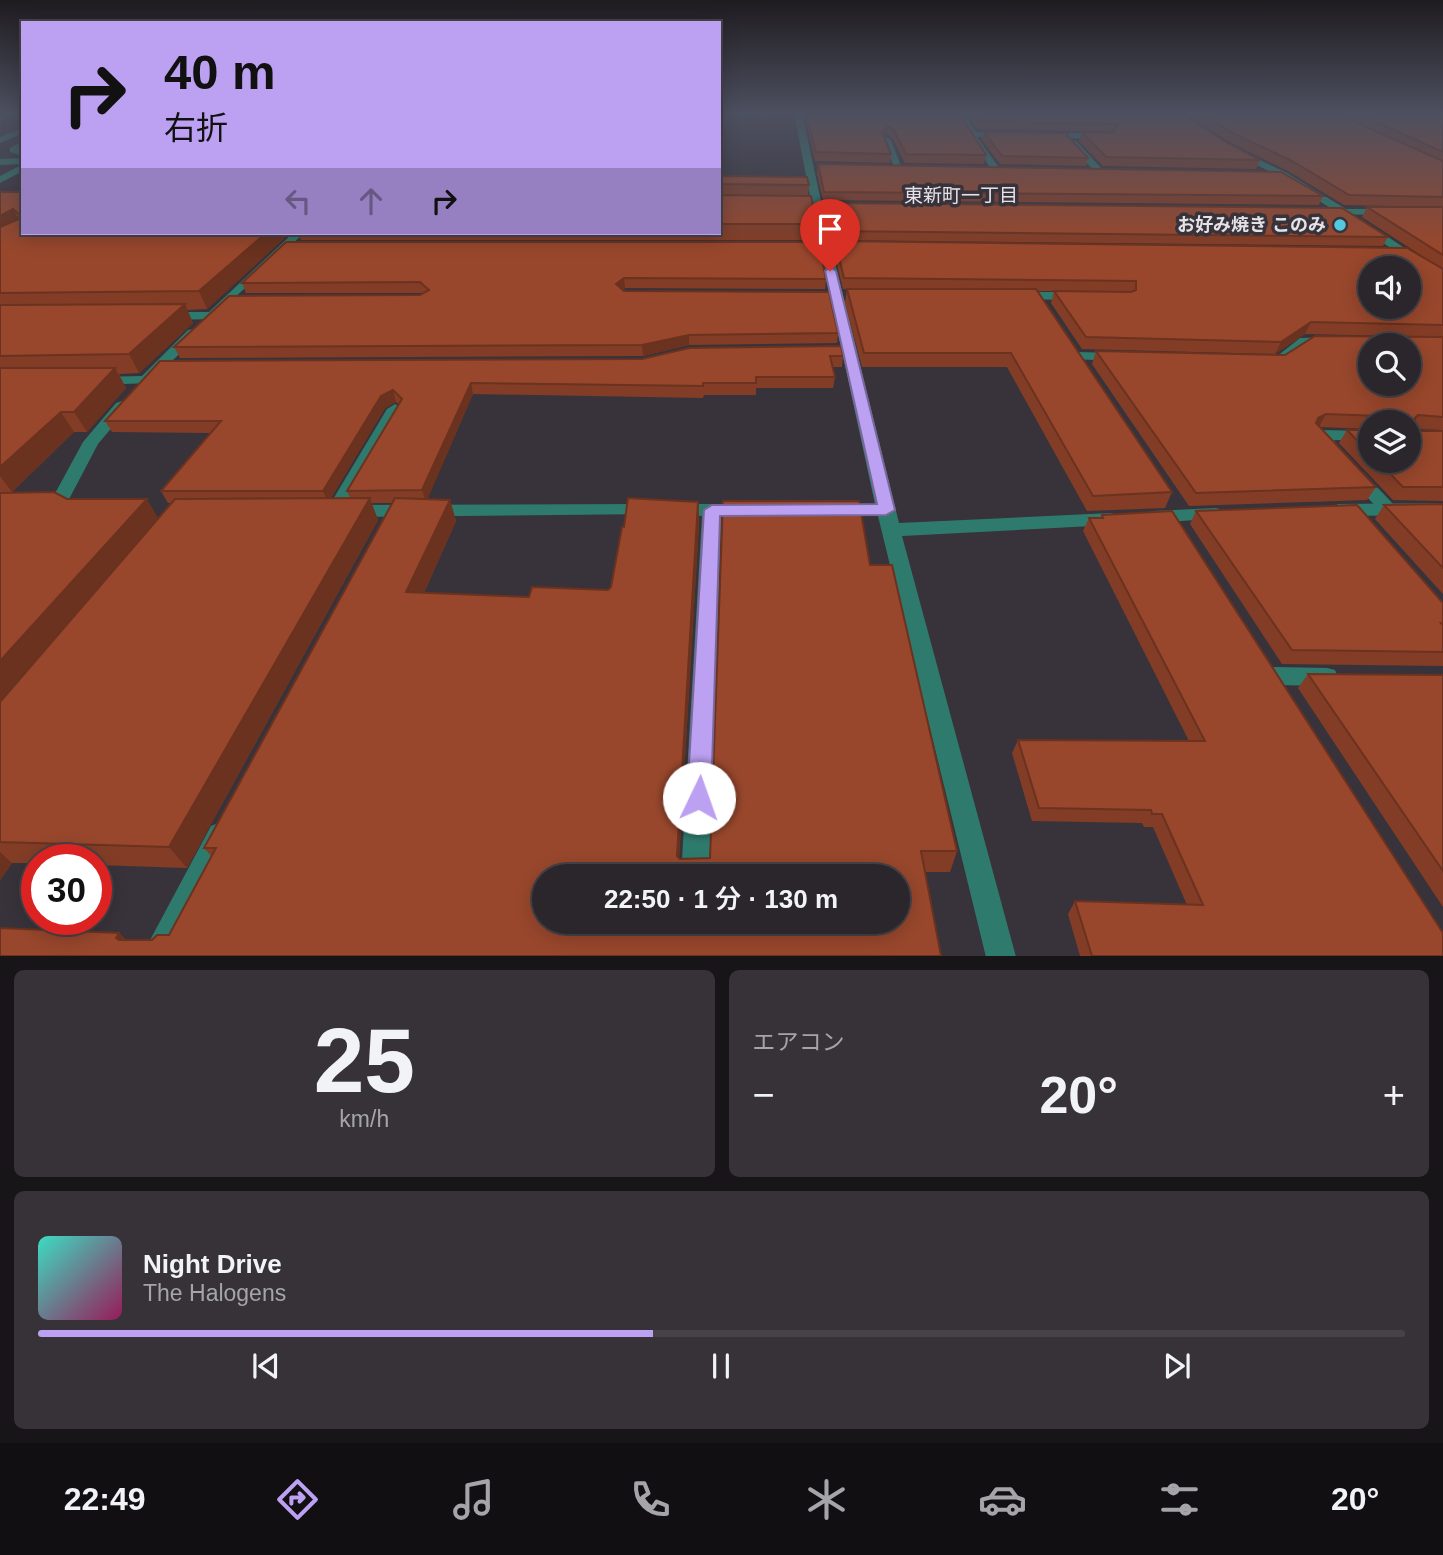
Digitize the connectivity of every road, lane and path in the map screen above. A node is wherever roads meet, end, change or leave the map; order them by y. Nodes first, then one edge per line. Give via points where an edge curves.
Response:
1 (813, 158) edge
2 (895, 158) edge
3 (987, 158) edge
4 (1087, 158) edge
5 (1248, 158) edge
6 (21, 161) edge
7 (0, 162) edge
8 (886, 167) edge
9 (899, 167) junction
10 (21, 168) edge
11 (913, 168) edge
12 (981, 169) edge
13 (995, 169) junction
14 (1008, 169) edge
15 (1086, 170) edge
16 (1100, 171) junction
17 (1113, 171) edge
18 (1257, 175) edge
19 (1283, 175) junction
20 (0, 181) edge
21 (21, 181) edge
22 (1316, 212) edge
23 (1344, 212) junction
24 (1406, 212) edge
25 (294, 242) edge
26 (785, 246) edge
27 (826, 246) junction
28 (867, 247) edge
29 (1377, 253) edge
30 (1405, 253) junction
31 (1410, 256) edge
32 (1421, 260) edge
33 (1443, 260) edge
34 (1421, 263) edge
35 (1443, 278) edge
36 (996, 296) edge
37 (1037, 296) junction
38 (1088, 297) edge
39 (158, 316) edge
40 (210, 316) junction
41 (1050, 316) edge
42 (1346, 341) edge
43 (1076, 357) edge
44 (1130, 358) edge
45 (1252, 360) edge
46 (160, 365) junction
47 (188, 365) edge
48 (144, 380) junction
49 (79, 381) edge
50 (395, 409) edge
51 (1358, 436) edge
52 (37, 500) edge
53 (1353, 509) junction
54 (1388, 509) junction
55 (1443, 509) edge
56 (712, 510) junction
57 (766, 510) edge
58 (819, 510) edge
59 (396, 511) junction
60 (1314, 511) edge
61 (1235, 514) edge
62 (890, 520) junction
63 (1371, 530) edge
64 (383, 536) edge
65 (1260, 653) edge
66 (1275, 676) junction
67 (1352, 677) edge
68 (1289, 699) edge
69 (234, 812) edge
70 (696, 864) edge
71 (157, 956) edge
72 (1001, 956) edge

1 - 27 street
2 - 9 street
3 - 13 street
4 - 16 street
5 - 19 street
6 - 7 street
8 - 9 street
9 - 11 street
10 - 20 street
12 - 13 street
13 - 14 street
15 - 16 street
16 - 17 street
18 - 19 street
19 - 23 street
20 - 21 street
22 - 23 street
23 - 24 street
23 - 30 street
25 - 40 street via 235,300
26 - 27 street
27 - 28 street
27 - 62 street via 841,350
29 - 30 street
30 - 31 street
32 - 33 street
34 - 35 street
36 - 37 street
37 - 38 street
37 - 41 street
39 - 40 street
40 - 46 street
42 - 45 street via 1305,341 1279,361
43 - 44 street
46 - 47 street
46 - 48 street
48 - 49 street
48 - 52 street via 91,442 67,502
50 - 59 street via 328,511
51 - 54 street via 1319,435
53 - 54 street
53 - 60 street
53 - 63 street
54 - 55 street
56 - 57 street
56 - 59 street
56 - 70 street
58 - 62 street
59 - 64 street
61 - 62 street via 1179,519
62 - 72 street
65 - 66 street
66 - 67 street
66 - 68 street
69 - 71 street

